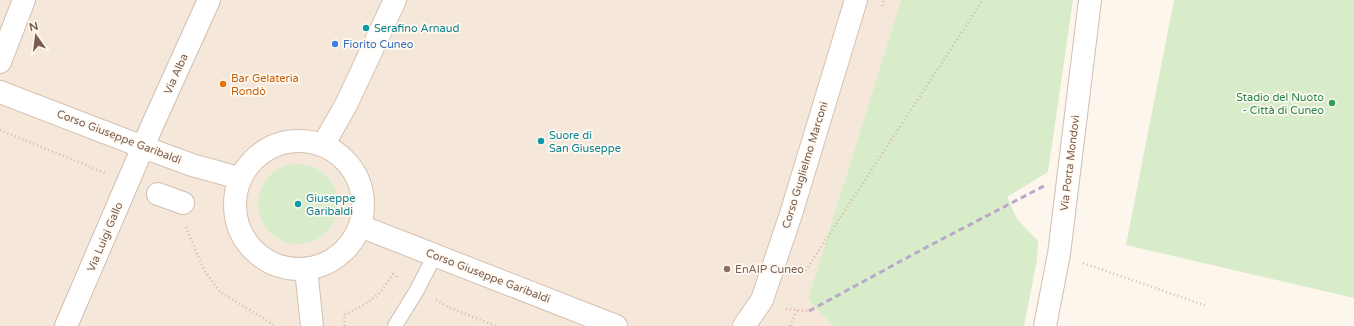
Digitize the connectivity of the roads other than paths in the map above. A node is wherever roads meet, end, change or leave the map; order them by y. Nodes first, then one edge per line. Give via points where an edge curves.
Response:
1 (24, 0) edge
2 (209, 0) edge
3 (395, 0) edge
4 (856, 0) edge
5 (1090, 0) edge
6 (0, 62) edge
7 (0, 92) edge
8 (323, 145) junction
9 (143, 147) junction
10 (239, 178) junction
11 (158, 194) dead end
12 (183, 203) road end
13 (360, 226) junction
14 (435, 255) junction
15 (306, 269) junction
16 (66, 326) edge
17 (312, 326) edge
18 (395, 326) edge
19 (616, 326) edge
20 (744, 326) edge
21 (1045, 326) edge

1 - 6 street
2 - 9 street, Via Alba
3 - 8 street via 346,105
4 - 20 street, Corso Guglielmo Marconi via 762,300
5 - 21 street, Via Porta Mondovì via 1059,254
7 - 9 street, Corso Giuseppe Garibaldi
8 - 10 street via 304,140 284,141 266,149 250,162
8 - 13 street via 340,155 353,169 361,187 363,207
9 - 10 street, Corso Giuseppe Garibaldi via 192,165
9 - 16 street, Via Luigi Gallo
10 - 15 street via 234,197 235,216 241,234 252,250 268,261 286,268
11 - 12 street
13 - 14 street, Corso Giuseppe Garibaldi
13 - 15 street via 344,250 333,259 320,266
14 - 18 lane
14 - 19 street, Corso Giuseppe Garibaldi
15 - 17 street

